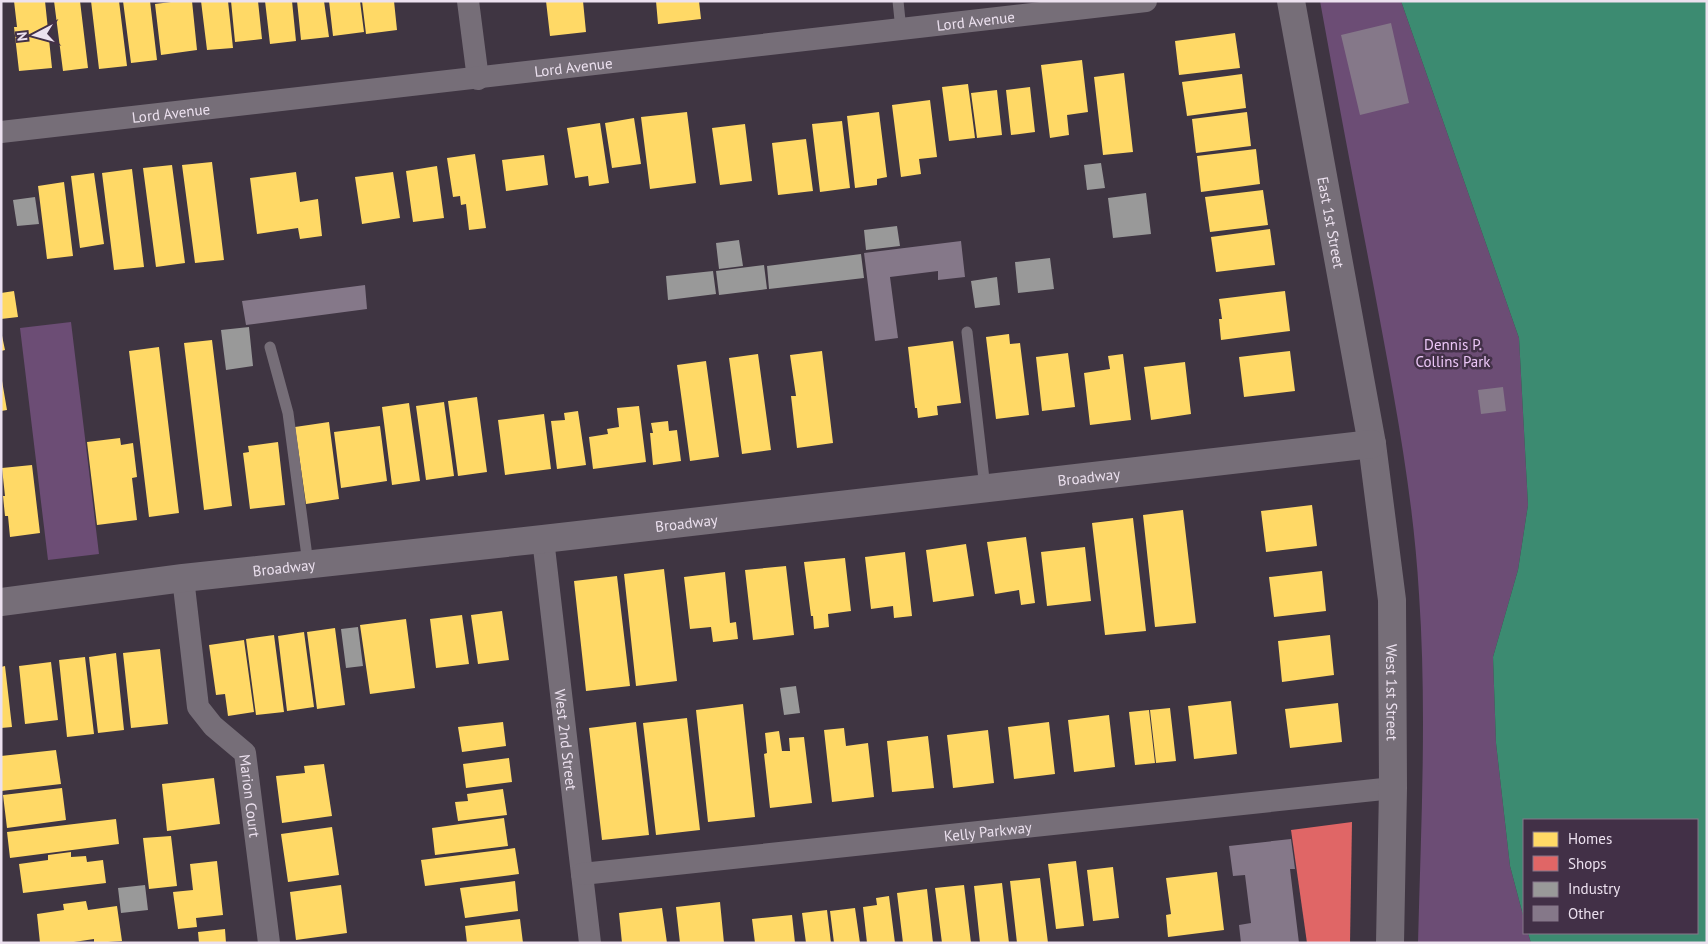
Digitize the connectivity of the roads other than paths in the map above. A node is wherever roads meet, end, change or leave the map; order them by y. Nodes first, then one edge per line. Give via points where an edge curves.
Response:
1 (468, 1) edge
2 (898, 1) edge
3 (1146, 1) edge
4 (1290, 1) edge
5 (901, 30) junction
6 (478, 79) junction
7 (1, 132) edge
8 (967, 332) dead end
9 (270, 347) dead end
10 (1372, 444) junction
11 (985, 488) junction
12 (543, 539) junction
13 (308, 564) junction
14 (183, 578) junction
15 (1, 602) edge
16 (1393, 788) junction
17 (582, 874) junction
18 (269, 943) edge
19 (590, 943) edge
20 (1390, 943) edge

1 - 6 street
2 - 5 lane
3 - 5 street, Lord Avenue
4 - 10 street, East 1st Street
5 - 6 street, Lord Avenue
6 - 7 street, Lord Avenue
8 - 11 lane
9 - 13 lane via 288,413
10 - 11 street, Broadway
10 - 16 street, West 1st Street via 1392,600
11 - 12 street, Broadway
12 - 13 street, Broadway
12 - 17 street, West 2nd Street
13 - 14 street, Broadway
14 - 15 street, Broadway
14 - 18 street, Marion Court via 198,708 213,726 245,753
16 - 17 street, Kelly Parkway
16 - 20 street, West 1st Street
17 - 19 street, West 2nd Street

